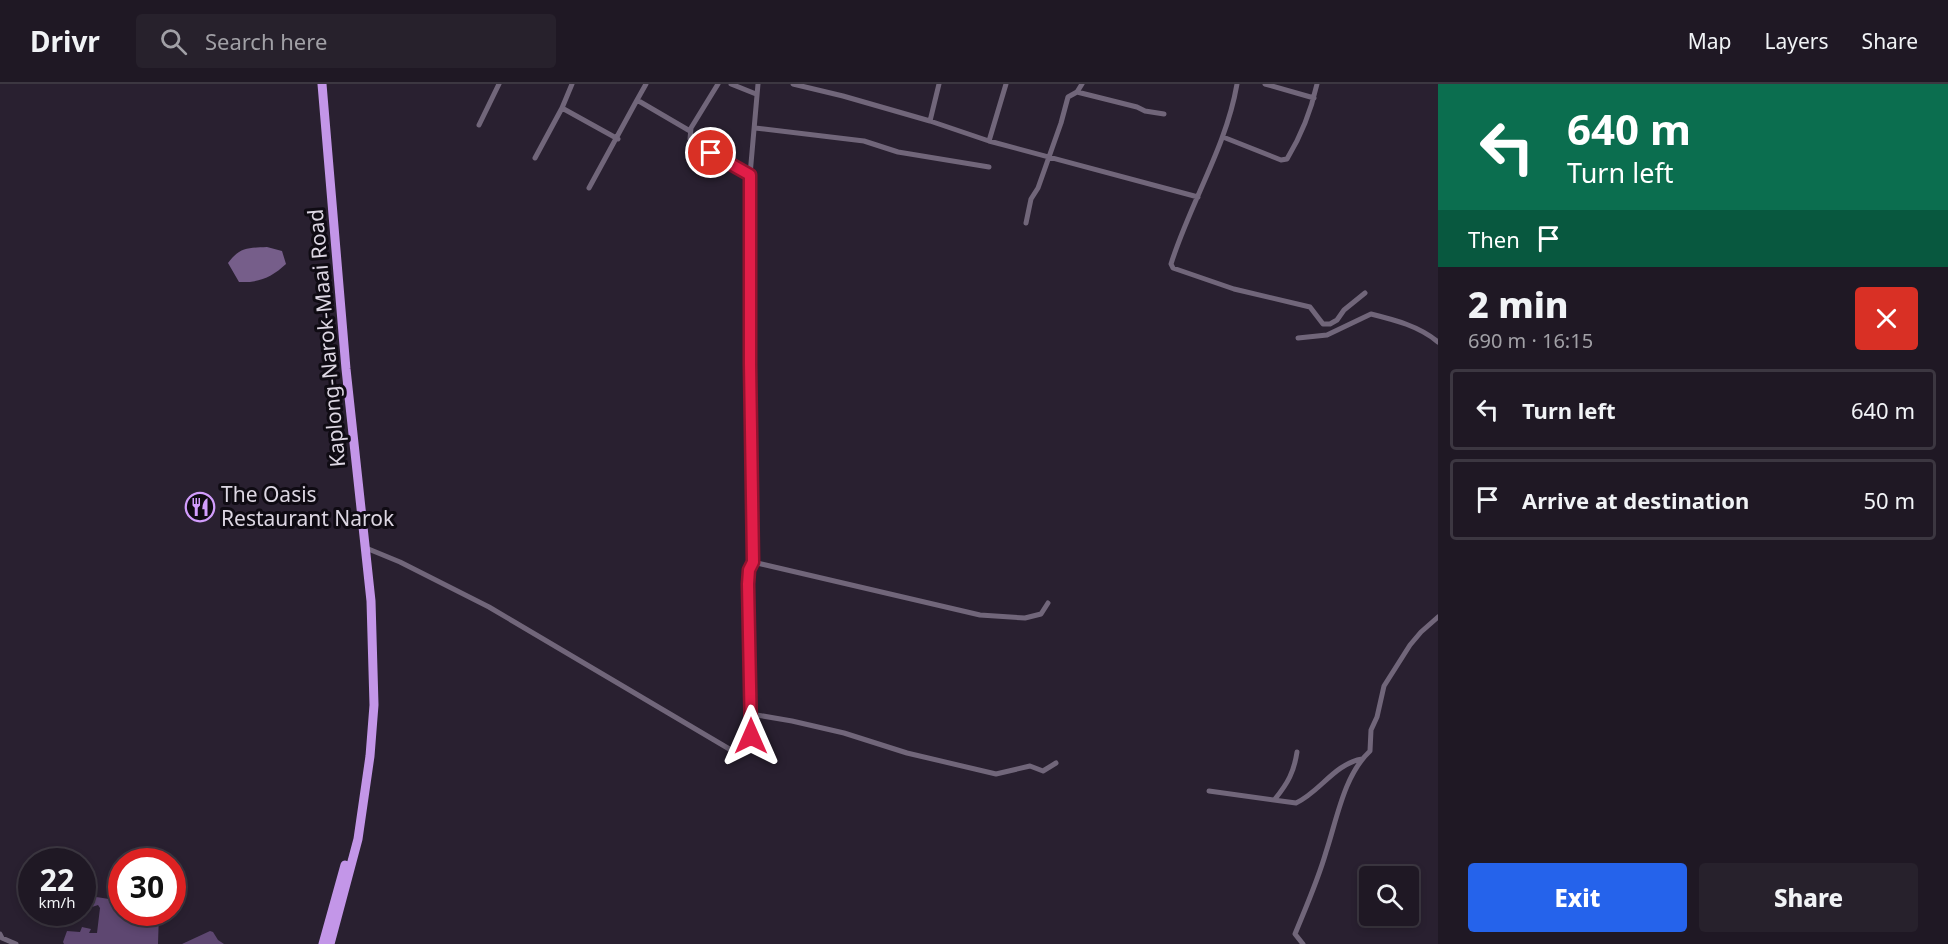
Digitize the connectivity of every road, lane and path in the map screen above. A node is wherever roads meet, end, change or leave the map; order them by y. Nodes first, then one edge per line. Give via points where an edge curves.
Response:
1 (322, 84) edge
2 (499, 84) edge
3 (570, 84) edge
4 (646, 84) edge
5 (718, 84) edge
6 (731, 84) edge
7 (758, 84) edge
8 (793, 84) edge
9 (939, 84) edge
10 (1006, 84) edge
11 (1082, 84) edge
12 (1237, 84) edge
13 (1265, 84) edge
14 (1317, 84) edge
15 (1077, 92) junction
16 (756, 94) junction
17 (1314, 98) junction
18 (638, 100) junction
19 (562, 108) junction
20 (1164, 114) dead end
21 (930, 121) junction
22 (479, 124) dead end
23 (755, 128) junction
24 (690, 131) junction
25 (1223, 137) junction
26 (618, 139) junction
27 (989, 141) junction
28 (1048, 156) junction
29 (535, 158) dead end
30 (989, 167) dead end
31 (750, 175) junction
32 (589, 188) dead end
33 (1198, 197) junction
34 (1026, 223) dead end
35 (1365, 293) dead end
36 (1298, 338) dead end
37 (1438, 342) edge
38 (366, 548) junction
39 (753, 562) junction
40 (1048, 603) dead end
41 (1438, 617) edge
42 (751, 714) junction
43 (1297, 752) dead end
44 (1362, 759) junction
45 (1056, 763) dead end
46 (1209, 791) dead end
47 (1275, 799) junction
48 (358, 839) junction
49 (1, 938) edge
50 (16, 944) edge
51 (323, 944) edge
52 (330, 944) edge
53 (1303, 944) edge

1 - 38 highway, Kaplong-Narok-Maai Road via 346,369
2 - 22 street
3 - 19 street
4 - 18 street
5 - 24 street
6 - 16 street
7 - 16 street
8 - 21 street
9 - 21 street
10 - 27 street
11 - 15 street
12 - 25 street
13 - 17 street
14 - 17 street
15 - 20 street
15 - 28 street via 1068,97
16 - 23 street
17 - 25 street via 1287,159
18 - 24 street
18 - 26 street
19 - 26 street
19 - 29 street
21 - 27 street
23 - 30 street via 864,141 898,152
23 - 31 street
24 - 31 street via 693,143
25 - 33 street
26 - 32 street
27 - 28 street
28 - 33 street
28 - 34 street via 1031,198
31 - 39 street
33 - 35 street via 1177,244 1173,268 1234,289 1310,307 1323,324 1337,320
36 - 37 street via 1327,335 1371,314 1426,332
38 - 42 street via 489,607 731,750 742,751 749,745
38 - 48 highway, Kaplong-Narok-Maai Road via 374,705
39 - 40 street via 980,615 1025,618 1041,614
39 - 42 street via 748,584
41 - 44 street via 1410,645 1384,686 1371,730 1370,751
42 - 45 street via 844,733 996,774 1029,766 1043,771
43 - 47 street via 1294,771
44 - 47 street via 1353,760 1330,775 1303,800 1296,803
44 - 53 street via 1334,823 1295,934
46 - 47 street
48 - 51 highway, Kaplong-Narok-Maai Road via 348,854
48 - 52 highway, Kaplong-Narok-Maai Road
49 - 50 street

